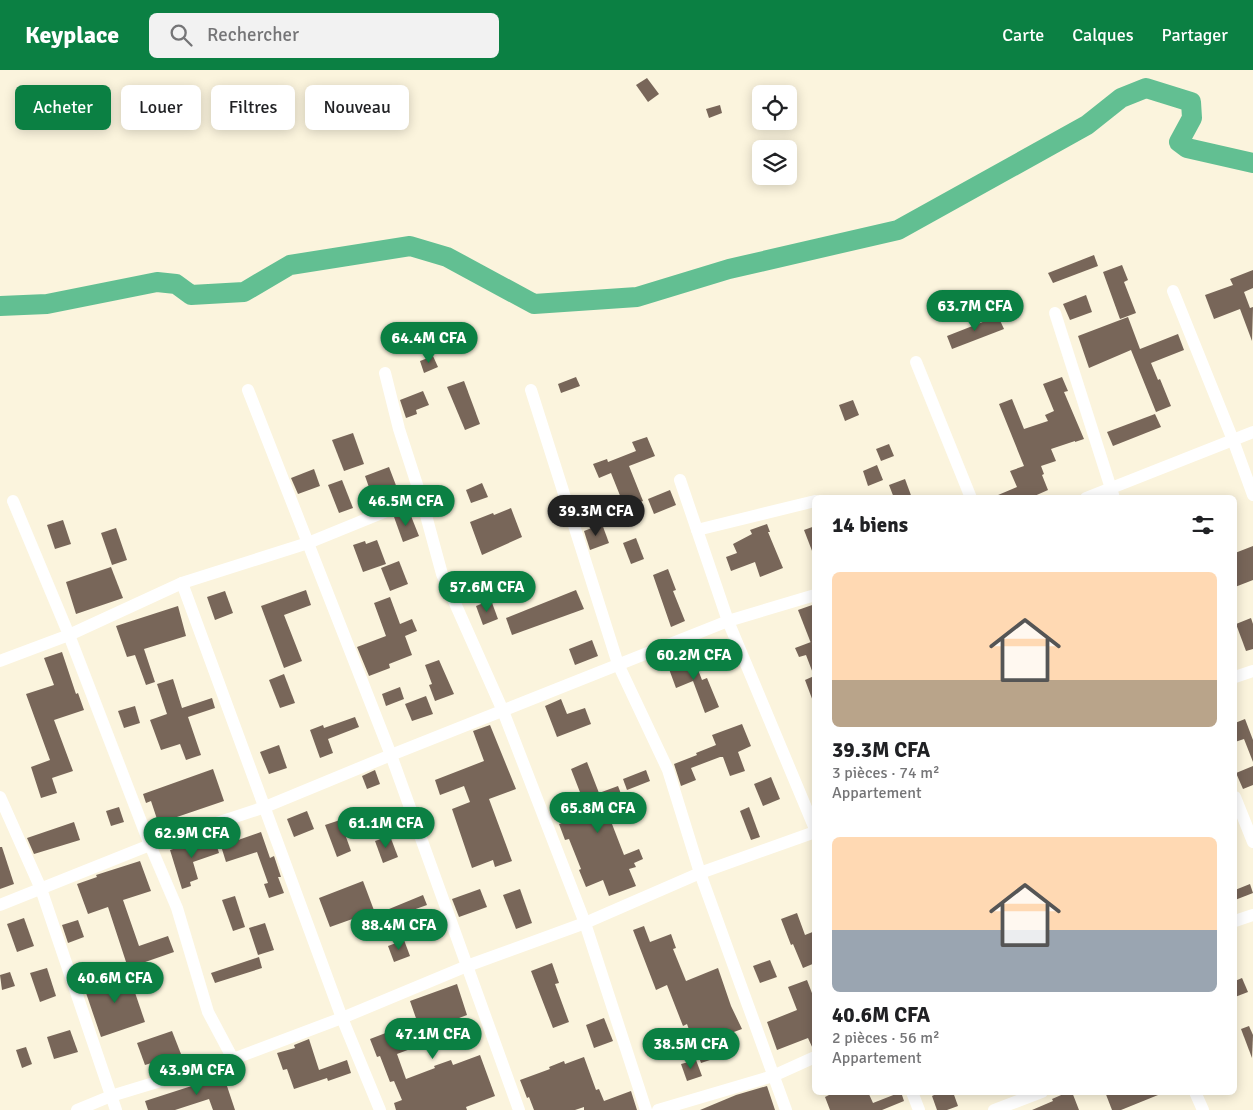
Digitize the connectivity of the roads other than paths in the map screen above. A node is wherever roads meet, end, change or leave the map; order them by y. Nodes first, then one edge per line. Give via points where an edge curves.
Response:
1 (1173, 291) dead end
2 (1054, 313) dead end
3 (916, 362) dead end
4 (385, 373) dead end
5 (248, 390) dead end
6 (532, 390) dead end
7 (1253, 432) edge
8 (1233, 440) junction
9 (680, 480) dead end
10 (1113, 493) edge
11 (970, 495) edge
12 (1253, 495) edge
13 (421, 497) junction
14 (13, 501) dead end
15 (812, 502) edge
16 (697, 530) junction
17 (308, 543) junction
18 (182, 583) junction
19 (812, 596) edge
20 (728, 621) junction
21 (69, 635) junction
22 (0, 661) edge
23 (618, 664) junction
24 (1253, 671) edge
25 (1237, 676) edge
26 (503, 711) junction
27 (391, 755) junction
28 (0, 797) edge
29 (1237, 802) edge
30 (265, 808) junction
31 (812, 824) edge
32 (812, 832) edge
33 (1253, 842) edge
34 (150, 845) junction
35 (700, 873) junction
36 (41, 889) junction
37 (0, 905) edge
38 (1253, 915) edge
39 (1237, 920) edge
40 (585, 923) junction
41 (467, 966) junction
42 (342, 1018) junction
43 (812, 1058) edge
44 (233, 1059) junction
45 (773, 1076) junction
46 (913, 1095) edge
47 (1034, 1095) edge
48 (1197, 1095) edge
49 (111, 1096) junction
50 (76, 1110) edge
51 (116, 1110) edge
52 (380, 1110) edge
53 (519, 1110) edge
54 (646, 1110) edge
55 (658, 1110) edge
56 (786, 1110) edge
57 (919, 1110) edge
58 (994, 1110) edge
59 (1203, 1110) edge

1 - 8 street
2 - 10 street
3 - 11 street
4 - 13 street via 398,429
5 - 17 street
6 - 23 street
7 - 8 street
8 - 10 street
8 - 12 street
9 - 16 street
13 - 17 street
13 - 26 street via 442,574
14 - 21 street
15 - 16 street
16 - 20 street
17 - 18 street
17 - 27 street
18 - 21 street
18 - 30 street
19 - 20 street
20 - 23 street
20 - 31 street
21 - 22 street
21 - 34 street
23 - 26 street
23 - 35 street via 668,770
24 - 25 street
26 - 27 street
26 - 40 street
27 - 30 street
27 - 41 street
28 - 36 street
29 - 33 street
30 - 34 street
30 - 42 street
32 - 35 street
34 - 36 street
34 - 44 street via 177,908 208,1012
35 - 40 street
35 - 45 street
36 - 37 street
36 - 49 street
38 - 39 street
40 - 41 street
40 - 54 street
41 - 42 street
41 - 53 street
42 - 44 street
42 - 52 street
43 - 45 street
44 - 49 street
45 - 55 street
45 - 56 street
46 - 57 street
47 - 58 street
48 - 59 street
49 - 50 street
49 - 51 street

